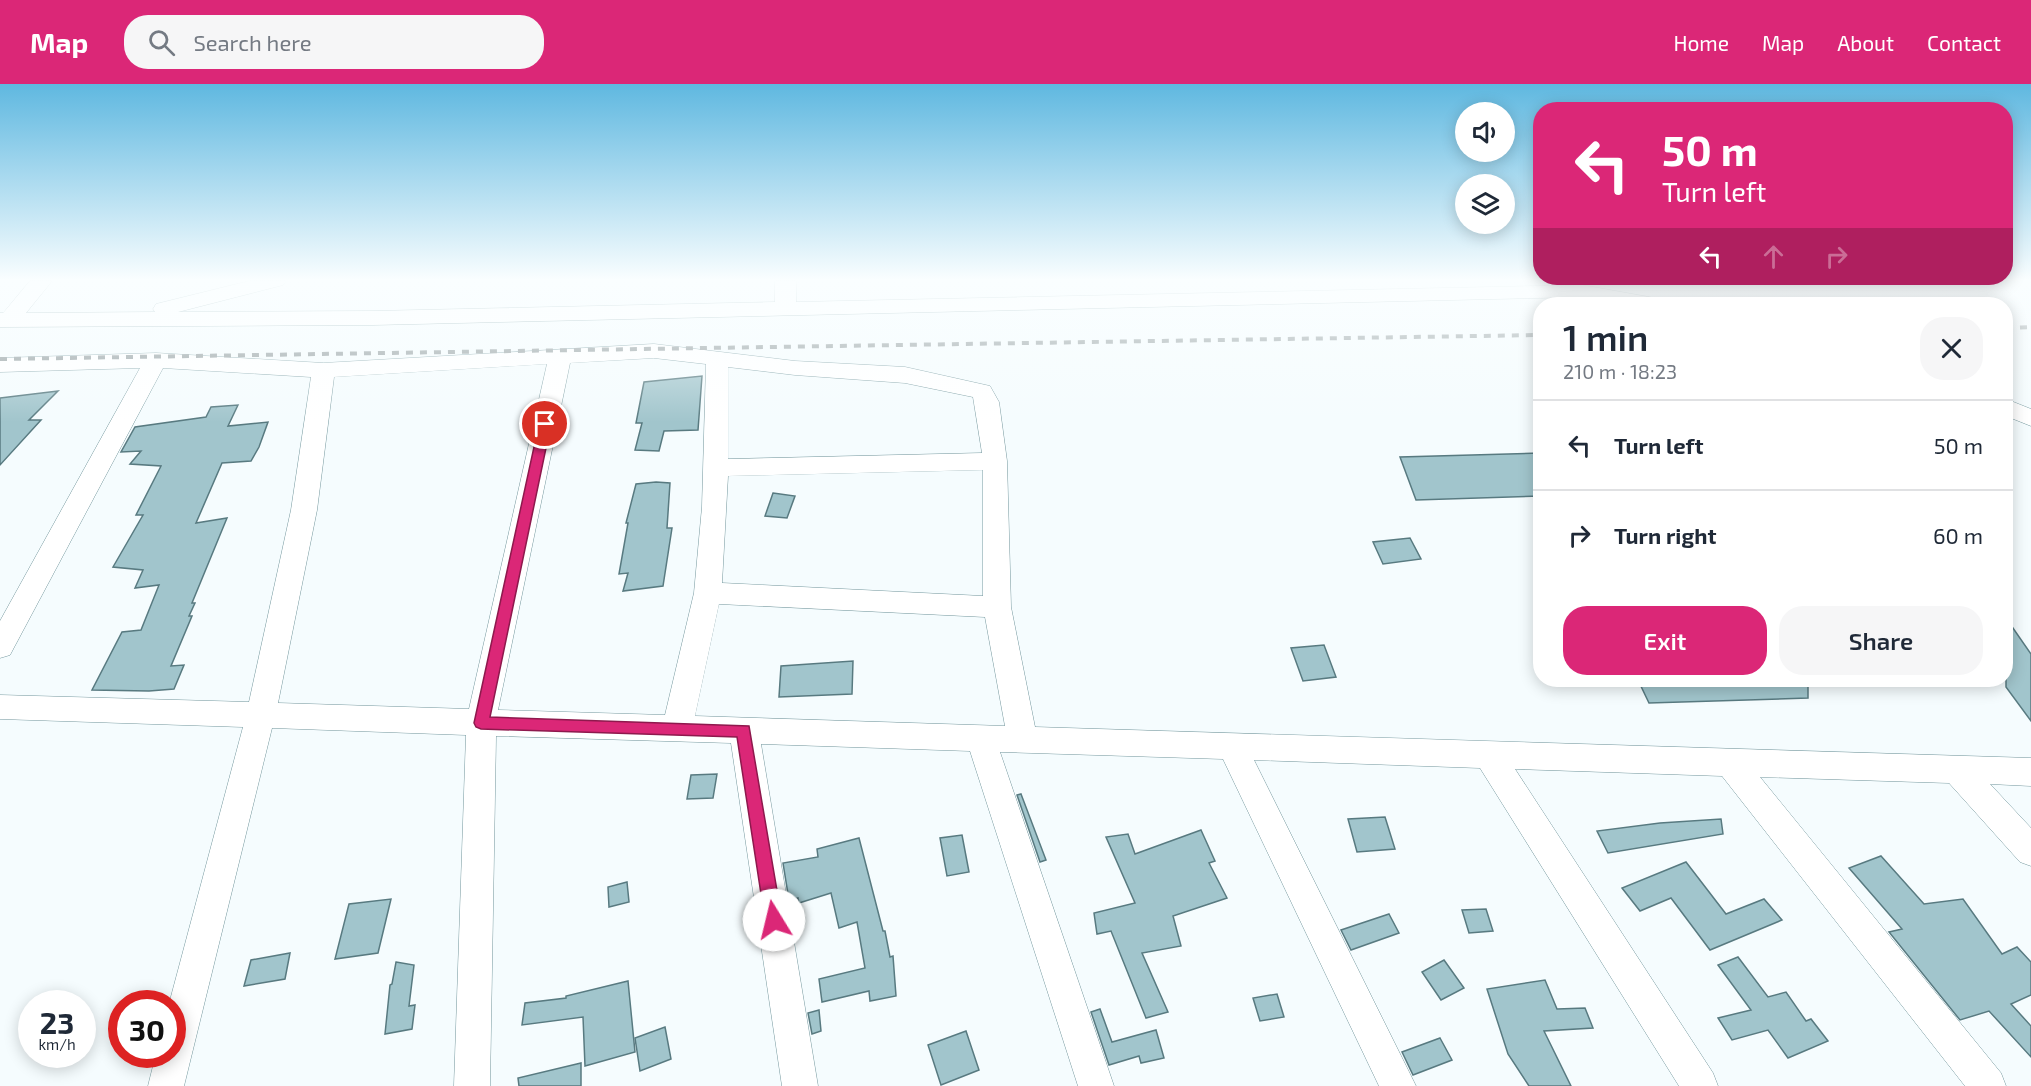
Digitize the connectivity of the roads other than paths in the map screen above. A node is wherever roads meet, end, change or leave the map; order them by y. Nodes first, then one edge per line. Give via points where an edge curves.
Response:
1 (560, 355) junction
2 (717, 359) junction
3 (156, 360) junction
4 (0, 365) edge
5 (323, 370) junction
6 (2013, 410) edge
7 (2031, 418) edge
8 (995, 461) junction
9 (716, 468) junction
10 (708, 594) junction
11 (997, 607) junction
12 (0, 648) edge
13 (0, 707) edge
14 (261, 714) junction
15 (481, 723) junction
16 (677, 729) junction
17 (744, 731) junction
18 (981, 739) junction
19 (1022, 739) junction
20 (1232, 747) junction
21 (1489, 755) junction
22 (1730, 762) junction
23 (1956, 770) junction
24 (2031, 772) edge
25 (2031, 851) edge
26 (166, 1086) edge
27 (472, 1086) edge
28 (800, 1086) edge
29 (1096, 1086) edge
30 (1398, 1086) edge
31 (1700, 1086) edge
32 (1988, 1086) edge

1 - 2 street via 654,351
1 - 5 street via 483,363
1 - 15 street
2 - 8 street via 795,369 906,375 982,390
2 - 9 street
3 - 4 street
3 - 5 street
3 - 12 street
5 - 14 street via 304,510
6 - 7 street
8 - 9 street
8 - 11 street
9 - 10 street
10 - 11 street
10 - 16 street
11 - 19 street
13 - 14 street
14 - 15 street
14 - 26 street
15 - 16 street
15 - 27 street
16 - 17 street
17 - 18 street
17 - 28 street
18 - 19 street
18 - 29 street
19 - 20 street
20 - 21 street
20 - 30 street
21 - 22 street
21 - 31 street
22 - 23 street
22 - 32 street
23 - 24 street
23 - 25 street

